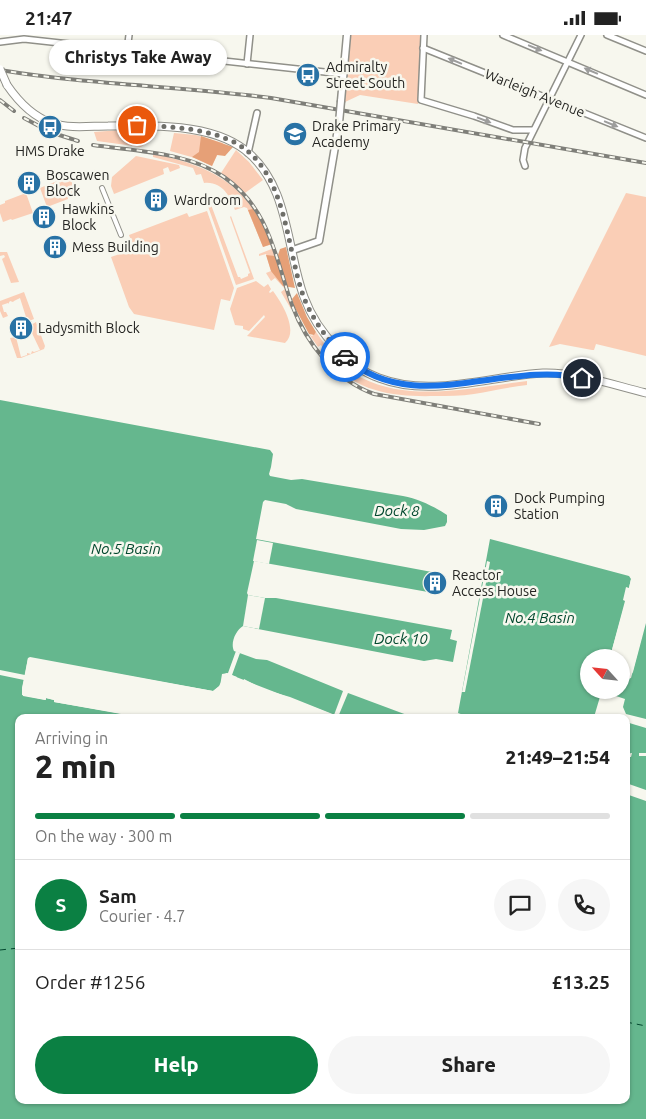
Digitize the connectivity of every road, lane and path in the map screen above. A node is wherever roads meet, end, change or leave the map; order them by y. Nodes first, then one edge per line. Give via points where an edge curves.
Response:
1 (129, 35) edge
2 (250, 35) edge
3 (347, 35) edge
4 (424, 35) edge
5 (503, 35) edge
6 (580, 35) edge
7 (608, 35) edge
8 (0, 42) edge
9 (423, 48) junction
10 (128, 51) junction
11 (646, 51) edge
12 (567, 61) junction
13 (248, 64) junction
14 (0, 69) edge
15 (343, 75) junction
16 (646, 95) edge
17 (549, 99) junction
18 (256, 113) dead end
19 (533, 130) junction
20 (646, 138) edge
21 (248, 153) junction
22 (525, 166) dead end
23 (102, 188) dead end
24 (120, 235) dead end
25 (293, 250) junction
26 (646, 393) edge

1 - 10 street
2 - 13 street
3 - 15 street
4 - 9 street
5 -> 12 street
6 - 12 street
7 - 11 street
8 - 10 street via 24,39
17 -> 9 street, Warleigh Avenue
9 -> 19 street via 421,100 513,130
10 - 13 street
16 -> 12 street
12 - 17 street
13 - 15 street
14 - 21 main road, bridge via 13,93 44,120 79,127 145,126 197,130 228,139
15 - 25 street, bridge via 336,144 319,241
17 - 19 street
17 -> 20 street, Warleigh Avenue
18 - 21 street
19 - 22 street via 525,148
21 - 25 main road via 272,185
23 - 24 street
25 - 26 main road via 304,297 321,328 354,365 380,379 416,386 445,385 552,373

